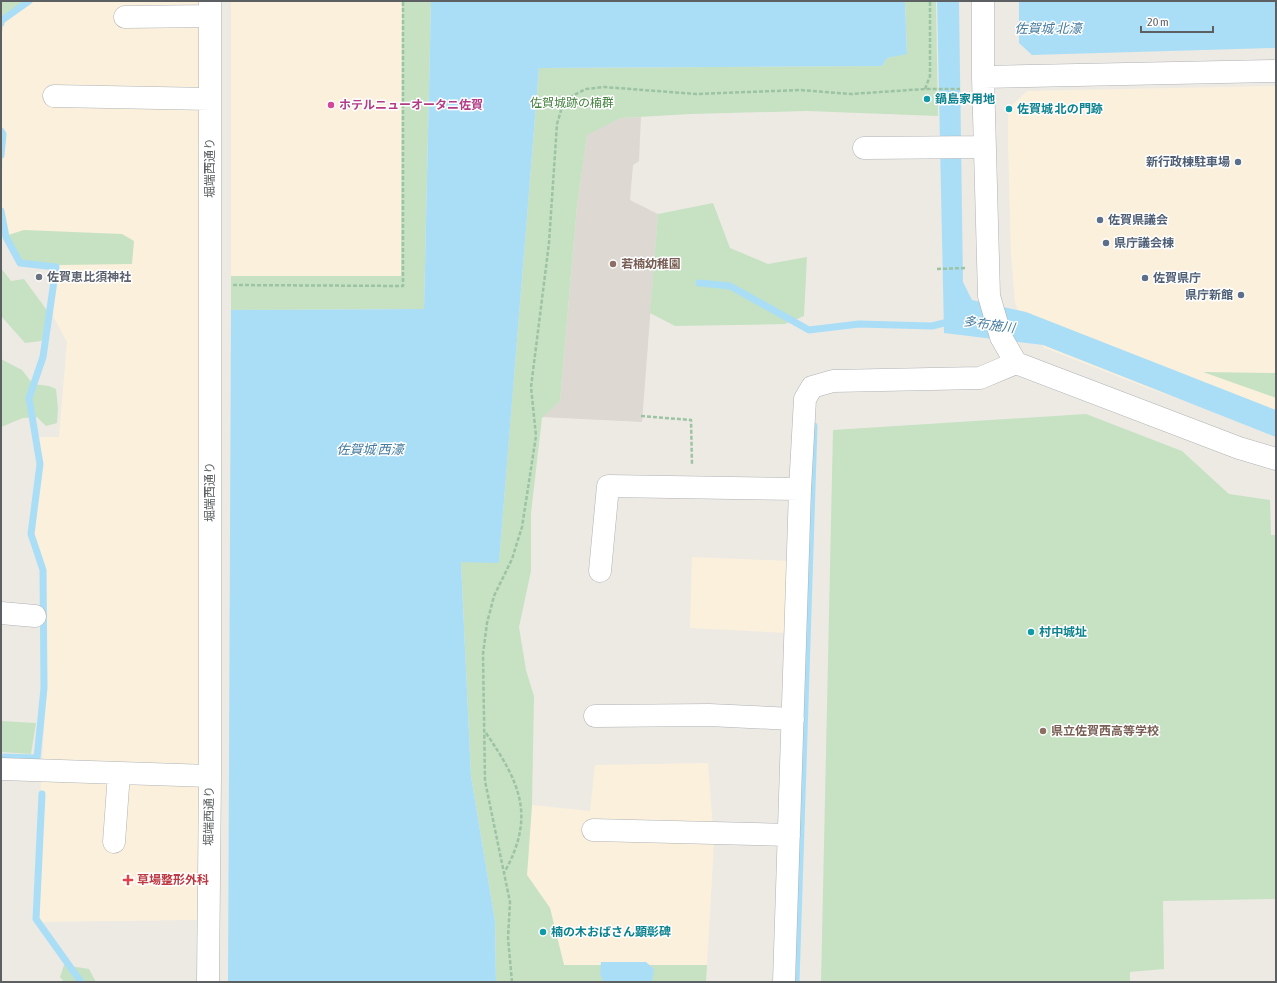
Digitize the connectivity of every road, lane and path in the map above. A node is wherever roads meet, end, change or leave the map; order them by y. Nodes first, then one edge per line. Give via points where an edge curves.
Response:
1 (404, 1) edge
2 (930, 1) edge
3 (983, 1) edge
4 (210, 9) edge
5 (125, 17) dead end
6 (1276, 70) edge
7 (983, 77) junction
8 (925, 89) junction
9 (965, 89) dead end
10 (54, 96) dead end
11 (210, 99) junction
12 (977, 147) junction
13 (864, 148) dead end
14 (967, 268) dead end
15 (938, 269) dead end
16 (210, 284) junction
17 (1016, 364) junction
18 (641, 416) dead end
19 (1276, 459) edge
20 (693, 488) junction
21 (800, 489) junction
22 (600, 571) dead end
23 (1, 613) edge
24 (35, 616) dead end
25 (594, 716) dead end
26 (793, 719) junction
27 (485, 732) junction
28 (1, 769) edge
29 (119, 773) junction
30 (210, 776) junction
31 (593, 830) dead end
32 (789, 835) junction
33 (114, 842) dead end
34 (504, 874) junction
35 (208, 982) edge
36 (512, 982) edge
37 (784, 982) edge

1 - 16 path via 403,286
2 - 8 path via 930,76
3 - 7 street
4 - 5 street
4 - 11 street, 堀端西通り
6 - 7 street
7 - 12 street
8 - 9 path
8 - 27 path via 851,94 800,90 696,94 604,87 586,89 572,96 562,107 557,124 549,243 532,387 536,436 522,528 512,559 494,596 487,622 483,654
10 - 11 street
11 - 16 street, 堀端西通り
12 - 13 street
12 - 17 street via 989,296 1001,337
14 - 15 path
16 - 30 street, 堀端西通り
17 - 19 street via 1239,448
17 - 21 street via 980,378 833,381 812,387 805,399
18 - 20 path via 691,420
20 - 21 street
20 - 22 street via 608,486
21 - 26 street
23 - 24 street
25 - 26 street via 709,715
26 - 32 street
27 - 34 path via 485,781
27 - 34 path via 507,764 520,799 521,817 514,855
28 - 29 street
29 - 30 street
29 - 33 street
30 - 35 street, 堀端西通り
31 - 32 street
32 - 37 street
34 - 36 path via 510,902 508,938

